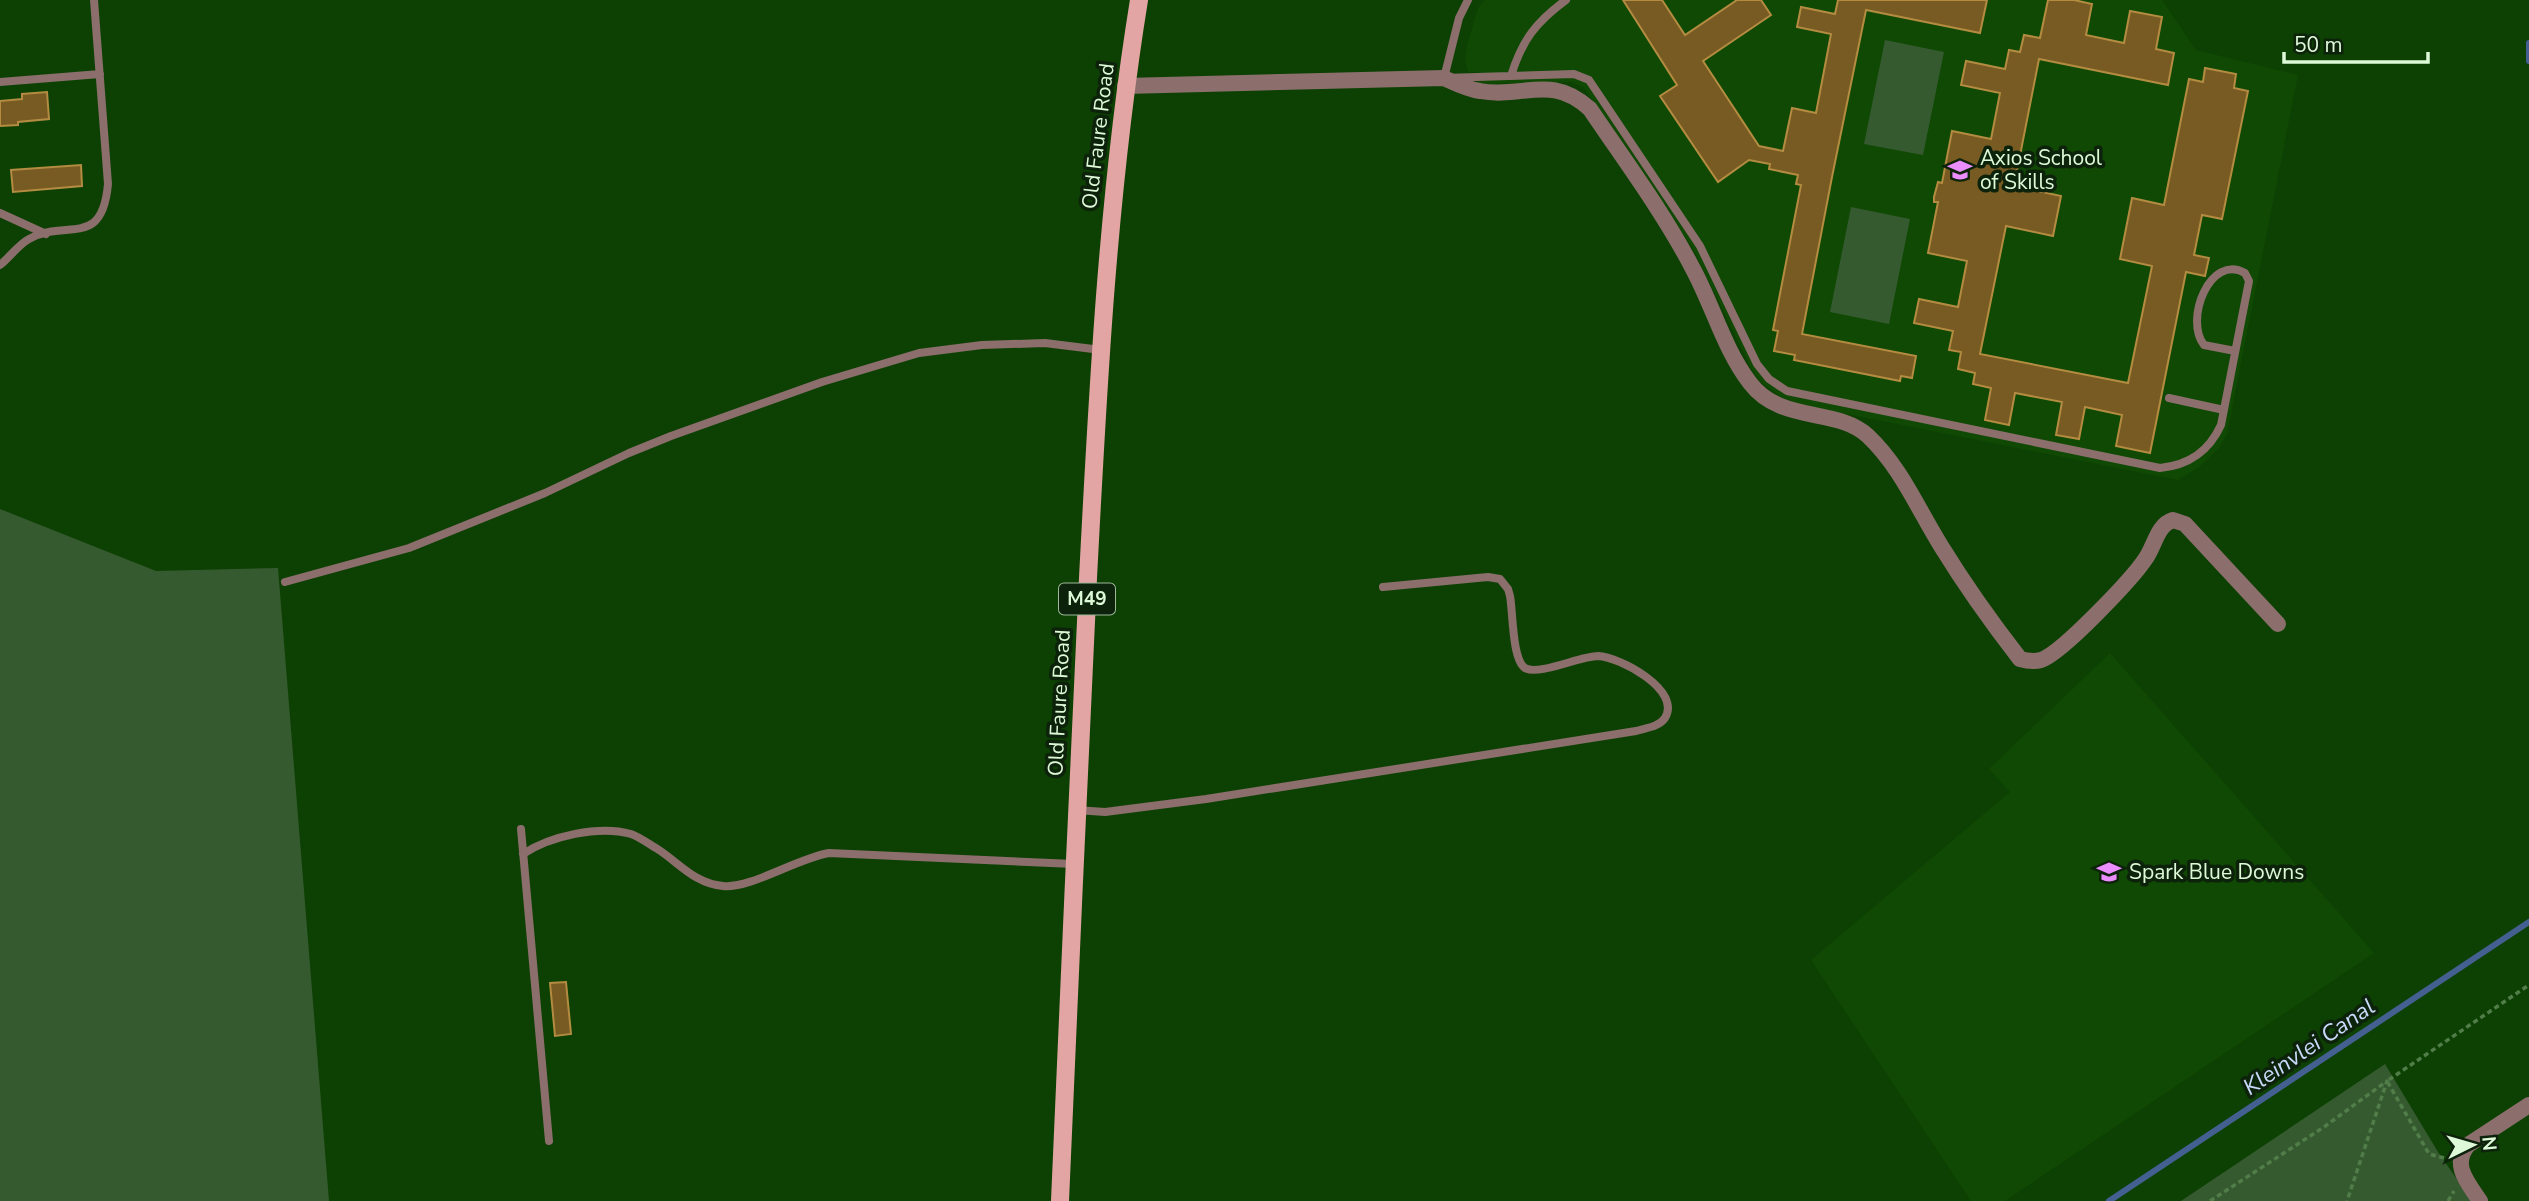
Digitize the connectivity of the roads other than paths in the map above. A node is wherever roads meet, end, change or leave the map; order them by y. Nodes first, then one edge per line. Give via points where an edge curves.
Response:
1 (94, 0) edge
2 (1139, 0) edge
3 (1468, 0) edge
4 (1566, 0) edge
5 (100, 74) junction
6 (1511, 76) junction
7 (1444, 78) junction
8 (0, 82) edge
9 (1125, 86) junction
10 (0, 213) edge
11 (46, 234) junction
12 (0, 265) edge
13 (1101, 350) junction
14 (2235, 351) junction
15 (2169, 398) dead end
16 (2224, 410) junction
17 (285, 582) dead end
18 (1382, 587) dead end
19 (2278, 624) dead end
20 (1076, 810) junction
21 (521, 829) dead end
22 (523, 854) junction
23 (1074, 864) junction
24 (2529, 1105) edge
25 (549, 1141) dead end
26 (1059, 1201) edge
27 (2480, 1201) edge

1 - 5 lane
2 - 9 main road, Old Faure Road / M49
3 - 7 lane
4 - 6 lane via 1534,28
5 - 8 lane
5 - 11 lane via 108,184 105,205 101,216 84,228
6 - 7 lane
6 - 16 lane via 1574,74 1592,84 1700,246 1757,364 1787,391 2160,467 2183,464 2202,452 2217,435
7 - 9 street
7 - 19 street via 1481,92 1565,91 1590,109 1675,236 1750,383 1773,404 1848,425 1873,441 2020,659 2040,660 2060,647 2132,576 2165,523 2174,520 2185,524
9 - 13 main road, Old Faure Road / M49
10 - 11 lane
11 - 12 lane via 30,238
13 - 17 lane via 1045,343 919,353 671,436 409,548
13 - 20 main road, Old Faure Road / M49
14 - 14 lane via 2249,281 2242,271 2235,270 2222,273 2204,288 2196,324 2204,345
14 - 16 lane
15 - 16 lane
18 - 20 lane via 1500,579 1510,596 1516,652 1522,666 1544,669 1585,657 1615,659 1646,674 1656,685 1664,696 1665,718 1636,731 1206,799 1105,812
20 - 23 main road, Old Faure Road / M49
21 - 22 lane
22 - 23 lane via 562,836 611,831 633,835 689,874 721,886 736,886 829,853
22 - 25 lane
23 - 26 main road, Old Faure Road / M49
24 - 27 street via 2464,1150 2463,1176

